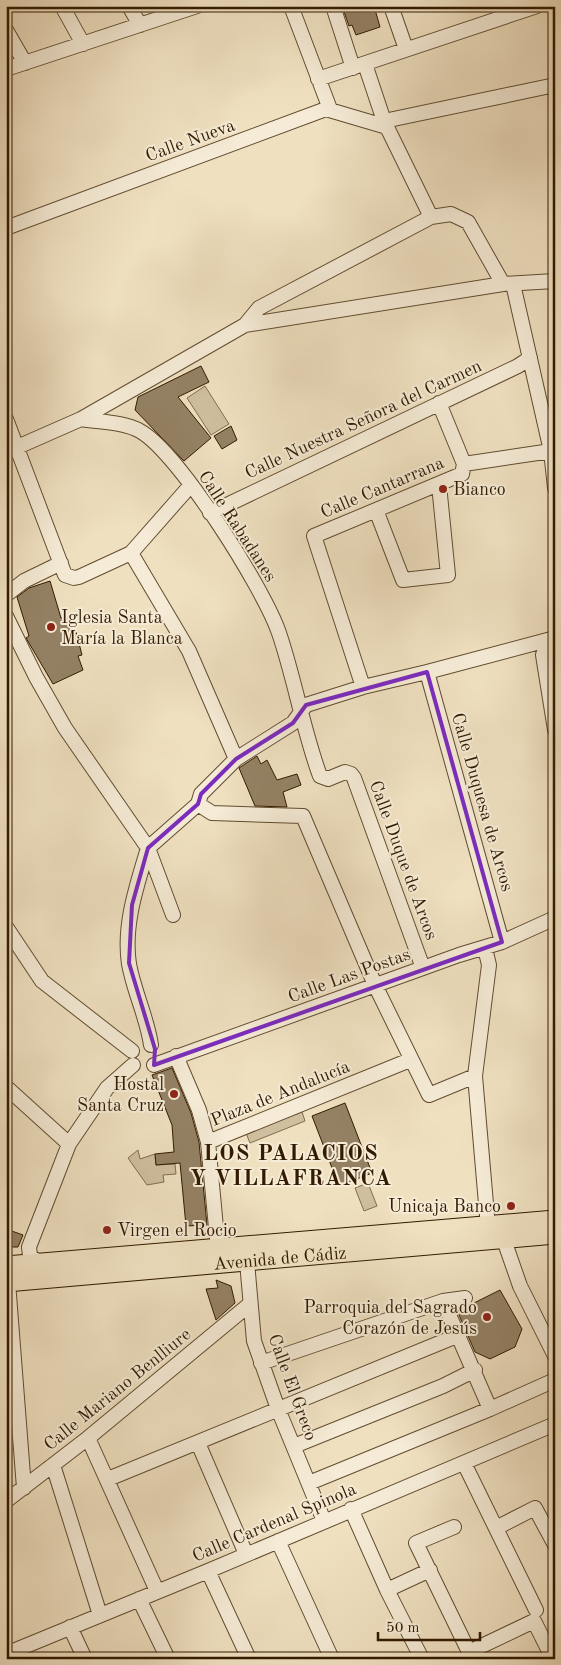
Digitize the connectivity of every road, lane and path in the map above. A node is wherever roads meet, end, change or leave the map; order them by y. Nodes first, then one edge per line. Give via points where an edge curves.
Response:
1 (62, 6) edge
2 (130, 6) edge
3 (197, 6) edge
4 (291, 6) edge
5 (333, 6) edge
6 (391, 6) edge
7 (537, 6) edge
8 (140, 25) junction
9 (6, 30) edge
10 (83, 44) junction
11 (406, 49) junction
12 (25, 63) junction
13 (359, 66) junction
14 (6, 69) edge
15 (318, 79) junction
16 (555, 85) edge
17 (330, 109) junction
18 (385, 124) junction
19 (431, 217) junction
20 (6, 228) edge
21 (555, 281) edge
22 (508, 284) junction
23 (245, 325) junction
24 (530, 358) junction
25 (439, 403) junction
26 (6, 419) edge
27 (81, 419) junction
28 (11, 449) edge
29 (551, 451) junction
30 (464, 464) junction
31 (439, 484) junction
32 (190, 486) junction
33 (555, 488) edge
34 (376, 510) junction
35 (210, 513) junction
36 (131, 553) junction
37 (61, 563) junction
38 (6, 596) edge
39 (6, 616) edge
40 (555, 638) edge
41 (427, 672) junction
42 (363, 687) junction
43 (301, 713) junction
44 (555, 730) edge
45 (236, 759) junction
46 (198, 804) junction
47 (148, 848) junction
48 (173, 915) dead end
49 (555, 918) edge
50 (6, 927) edge
51 (502, 942) junction
52 (485, 948) junction
53 (423, 968) junction
54 (375, 985) junction
55 (151, 1045) junction
56 (176, 1056) junction
57 (132, 1058) junction
58 (410, 1060) junction
59 (154, 1065) junction
60 (475, 1076) junction
61 (6, 1087) edge
62 (208, 1142) junction
63 (69, 1144) junction
64 (555, 1220) edge
65 (488, 1226) junction
66 (555, 1234) edge
67 (504, 1240) junction
68 (218, 1249) junction
69 (247, 1262) junction
70 (40, 1263) junction
71 (7, 1277) edge
72 (465, 1298) dead end
73 (443, 1301) junction
74 (250, 1304) junction
75 (459, 1335) junction
76 (555, 1356) edge
77 (261, 1362) junction
78 (475, 1370) junction
79 (555, 1380) edge
80 (12, 1399) edge
81 (278, 1409) junction
82 (490, 1410) junction
83 (555, 1424) edge
84 (88, 1438) junction
85 (198, 1443) junction
86 (294, 1446) junction
87 (464, 1463) junction
88 (53, 1465) junction
89 (108, 1479) junction
90 (309, 1483) junction
91 (24, 1488) junction
92 (6, 1501) edge
93 (351, 1509) junction
94 (324, 1521) junction
95 (454, 1527) dead end
96 (496, 1528) junction
97 (278, 1541) junction
98 (555, 1545) edge
99 (246, 1554) junction
100 (430, 1570) junction
101 (208, 1571) junction
102 (387, 1590) junction
103 (157, 1591) junction
104 (139, 1599) junction
105 (536, 1610) dead end
106 (100, 1614) junction
107 (70, 1626) junction
108 (6, 1654) edge
109 (85, 1659) edge
110 (168, 1659) edge
111 (249, 1659) edge
112 (332, 1659) edge
113 (422, 1659) edge
114 (553, 1659) edge

1 - 10 street
2 - 8 street
3 - 8 street
4 - 15 street
5 - 13 street
6 - 11 street
7 - 11 street
8 - 10 street
9 - 12 street
10 - 12 street
11 - 13 street
12 - 14 street
13 - 15 street
13 - 18 street
15 - 17 street
16 - 18 street
17 - 18 street
17 - 20 street, Calle Nueva
18 - 19 street
19 - 22 street via 451,214 468,222
19 - 23 street via 259,308
21 - 22 street
22 - 23 street
22 - 24 street
23 - 27 street
24 - 25 street, Calle Nuestra Señora del Carmen
24 - 29 street
25 - 30 street
25 - 35 street, Calle Nuestra Señora del Carmen
26 - 28 street
27 - 28 street
27 - 32 street, Calle Rabadanes via 140,432 162,449
28 - 37 street
29 - 30 street
29 - 33 street
30 - 31 street, Calle Cantarrana via 462,474
31 - 34 street, Calle Cantarrana
31 - 34 street via 448,575 403,580
32 - 35 street, Calle Rabadanes
32 - 36 street
34 - 42 street, Calle Cantarrana via 314,536
35 - 43 street, Calle Rabadanes via 272,616
36 - 37 street via 74,578 65,575
36 - 45 street via 190,651
37 - 38 street via 24,580
39 - 47 street via 65,728
40 - 41 street
40 - 44 street via 543,656
41 - 42 street
41 - 51 street, Calle Duquesa de Arcos
42 - 43 street via 309,704
43 - 45 street via 293,723
43 - 53 street, Calle Duque de Arcos via 320,776 328,779 345,772 354,778
45 - 46 street via 202,794
46 - 47 street
46 - 54 street via 212,813 303,816
47 - 48 street
47 - 55 street via 132,905 128,952
49 - 51 street, Calle Las Postas
50 - 57 street via 42,981
51 - 52 street, Calle Las Postas
52 - 53 street, Calle Las Postas
52 - 60 street via 489,965
53 - 54 street, Calle Las Postas
54 - 56 street, Calle Las Postas
54 - 58 street
55 - 57 street via 140,1044
55 - 59 street via 157,1054
56 - 59 street, Calle Las Postas
56 - 62 street via 199,1110
57 - 59 street via 143,1070
57 - 63 street
58 - 60 street via 429,1095
58 - 62 street, Plaza de Andalucía
60 - 65 street
61 - 63 street
62 - 68 street, Plaza de Andalucía
63 - 70 street via 29,1248 32,1258
64 - 65 main road, Avenida de Cádiz
65 - 67 street
65 - 68 main road, Avenida de Cádiz
66 - 67 main road, Avenida de Cádiz
67 - 69 main road, Avenida de Cádiz
67 - 76 street via 523,1294
68 - 70 main road, Avenida de Cádiz
69 - 71 main road, Avenida de Cádiz
69 - 74 street, Calle El Greco
70 - 71 main road, Avenida de Cádiz
71 - 80 street
72 - 73 street
73 - 75 street
73 - 77 street
74 - 77 street, Calle El Greco via 254,1341
74 - 84 street, Calle Mariano Benlliure
75 - 78 street
75 - 81 street
77 - 81 street, Calle El Greco
78 - 82 street
78 - 86 street
79 - 82 street
80 - 91 street
81 - 85 street
81 - 86 street, Calle El Greco
82 - 90 street
83 - 87 street, Calle Cardenal Spinola
84 - 88 street, Calle Mariano Benlliure
84 - 89 street
85 - 89 street
85 - 99 street
86 - 90 street, Calle El Greco
87 - 93 street, Calle Cardenal Spinola
87 - 96 street
88 - 91 street, Calle Mariano Benlliure
88 - 106 street
89 - 103 street
90 - 94 street, Calle El Greco
91 - 92 street, Calle Mariano Benlliure
93 - 94 street, Calle Cardenal Spinola
93 - 102 street
94 - 97 street, Calle Cardenal Spinola
95 - 100 street via 416,1543
96 - 98 street via 541,1503
96 - 105 street
97 - 99 street, Calle Cardenal Spinola
97 - 112 street
99 - 101 street, Calle Cardenal Spinola
100 - 102 street
100 - 114 street via 469,1652 534,1621
101 - 103 street, Calle Cardenal Spinola
101 - 111 street
102 - 113 street
103 - 104 street, Calle Cardenal Spinola
104 - 106 street, Calle Cardenal Spinola
104 - 110 street
106 - 107 street, Calle Cardenal Spinola
107 - 108 street, Calle Cardenal Spinola
107 - 109 street

